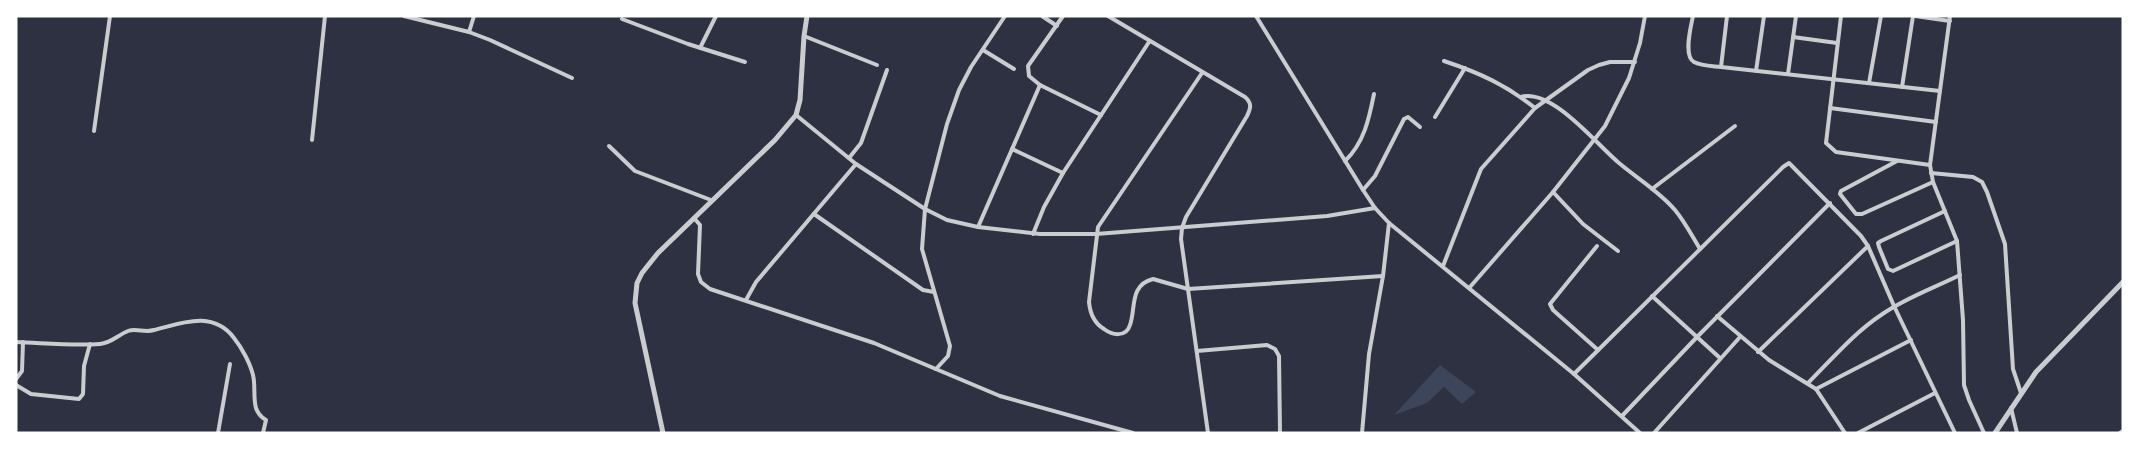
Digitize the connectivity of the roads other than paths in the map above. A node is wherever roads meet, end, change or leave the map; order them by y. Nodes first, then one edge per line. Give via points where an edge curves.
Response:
1 (110, 16) edge
2 (325, 16) edge
3 (404, 16) edge
4 (474, 16) edge
5 (716, 16) edge
6 (808, 16) edge
7 (1005, 16) edge
8 (1042, 16) edge
9 (1063, 16) edge
10 (1108, 16) edge
11 (1256, 16) edge
12 (1645, 16) edge
13 (1693, 16) edge
14 (1727, 16) edge
15 (1764, 16) edge
16 (1796, 16) edge
17 (1841, 16) edge
18 (1881, 16) edge
19 (1914, 16) edge
20 (1950, 18) edge
21 (622, 19) dead end
22 (1056, 26) junction
23 (469, 32) junction
24 (804, 36) junction
25 (1793, 37) junction
26 (1149, 42) junction
27 (1838, 43) junction
28 (700, 48) junction
29 (983, 50) junction
30 (1444, 61) dead end
31 (745, 62) dead end
32 (1635, 62) junction
33 (877, 65) dead end
34 (1721, 67) junction
35 (1465, 68) junction
36 (1014, 69) dead end
37 (887, 70) dead end
38 (1756, 71) junction
39 (1202, 73) junction
40 (1788, 74) junction
41 (572, 78) dead end
42 (1834, 79) junction
43 (1869, 83) junction
44 (1040, 84) junction
45 (1902, 86) junction
46 (1940, 91) junction
47 (1374, 94) dead end
48 (1521, 97) junction
49 (1545, 100) junction
50 (1535, 108) junction
51 (1830, 108) junction
52 (796, 115) junction
53 (1101, 115) junction
54 (1435, 117) dead end
55 (1936, 122) junction
56 (1735, 126) dead end
57 (1420, 127) dead end
58 (94, 131) dead end
59 (312, 140) dead end
60 (1595, 140) junction
61 (609, 146) dead end
62 (1012, 149) junction
63 (849, 158) junction
64 (1345, 161) junction
65 (1897, 161) junction
66 (856, 164) junction
67 (1930, 166) junction
68 (1064, 173) junction
69 (1931, 173) junction
70 (1933, 182) junction
71 (1652, 189) junction
72 (1363, 190) junction
73 (1553, 192) junction
74 (711, 200) junction
75 (1830, 203) junction
76 (1375, 208) junction
77 (924, 209) junction
78 (1945, 212) junction
79 (814, 214) junction
80 (694, 218) junction
81 (1389, 223) junction
82 (978, 227) junction
83 (1182, 228) junction
84 (1033, 234) junction
85 (1096, 234) junction
86 (1957, 241) junction
87 (1597, 246) dead end
88 (1868, 246) junction
89 (1700, 249) junction
90 (1618, 251) dead end
91 (1443, 266) junction
92 (1960, 275) junction
93 (1383, 276) junction
94 (2123, 282) edge
95 (1470, 287) junction
96 (1188, 289) junction
97 (934, 292) junction
98 (1652, 296) junction
99 (746, 300) junction
100 (1894, 306) junction
101 (1717, 316) junction
102 (1697, 336) junction
103 (1740, 337) junction
104 (1911, 340) junction
105 (16, 342) edge
106 (23, 342) junction
107 (90, 344) junction
108 (1197, 350) junction
109 (1598, 350) junction
110 (1758, 352) junction
111 (1720, 358) junction
112 (230, 364) dead end
113 (936, 369) junction
114 (1574, 374) junction
115 (16, 379) edge
116 (1808, 383) junction
117 (16, 385) edge
118 (1816, 389) junction
119 (2021, 392) junction
120 (1935, 393) junction
121 (2010, 408) junction
122 (1622, 416) junction
123 (218, 433) edge
124 (263, 433) edge
125 (663, 433) edge
126 (1133, 433) edge
127 (1208, 433) edge
128 (1280, 433) edge
129 (1362, 433) edge
130 (1640, 433) edge
131 (1654, 433) edge
132 (1845, 433) edge
133 (1858, 433) edge
134 (1955, 433) edge
135 (1984, 433) edge
136 (1995, 433) edge
137 (2017, 433) edge

1 - 58 street
2 - 59 street
3 - 23 street
4 - 23 street
5 - 28 street
6 - 24 street
7 - 29 street
8 - 22 street
9 - 22 street
10 - 26 street
11 - 64 street
12 - 32 street
13 - 34 street via 1688,56 1696,62
14 - 34 street
15 - 38 street
16 - 25 street
17 - 27 street
18 - 43 street
19 - 20 street
19 - 45 street
20 - 46 street
21 - 28 street
22 - 44 street via 1028,66 1029,76
23 - 41 street
24 - 33 street
24 - 52 street
25 - 27 street
25 - 40 street
26 - 39 street
26 - 53 street
27 - 42 street
28 - 31 street
29 - 36 street
29 - 77 street via 957,96
30 - 35 street
32 - 49 street via 1615,61 1599,65
32 - 60 street via 1624,91
34 - 38 street
35 - 48 street via 1500,83
35 - 54 street
37 - 63 street via 860,143
38 - 40 street
39 - 83 street via 1245,97 1251,106
39 - 85 street
40 - 42 street
42 - 43 street
42 - 51 street
43 - 45 street
44 - 53 street
44 - 62 street
45 - 46 street
46 - 55 street
47 - 64 street via 1363,138
48 - 49 street via 1535,96
48 - 50 street
49 - 50 street
49 - 60 street
50 - 91 street via 1481,169
51 - 55 street
51 - 65 street via 1825,140 1831,150
52 - 63 street
52 - 74 street via 775,140
53 - 68 street
55 - 67 street
56 - 71 street
57 - 72 street via 1410,119 1404,119 1375,176
60 - 71 street
60 - 73 street
61 - 74 street via 635,171
62 - 68 street
62 - 82 street
63 - 66 street
64 - 72 street
65 - 67 street
65 - 70 street via 1841,191 1856,214
66 - 77 street
66 - 79 street
67 - 69 street
68 - 84 street
69 - 70 street
69 - 119 street via 1973,177 1982,182 1987,192 2006,252 2013,369
70 - 78 street
71 - 89 street via 1676,210
72 - 76 street
73 - 90 street via 1583,224
73 - 95 street
74 - 80 street
75 - 88 street
75 - 89 street via 1793,164 1786,164
75 - 101 street
76 - 81 street
76 - 83 street via 1335,216
77 - 82 street via 947,220
77 - 97 street via 922,250
78 - 86 street
78 - 86 street via 1878,243 1888,269 1893,271
79 - 97 street via 923,290
79 - 99 street via 756,282
80 - 99 street via 700,225 698,274 701,282 710,289
80 - 125 street via 645,269 635,293
81 - 91 street
81 - 93 street
82 - 84 street
83 - 85 street
83 - 96 street
84 - 85 street
85 - 96 street via 1089,302 1093,317 1103,329 1118,335 1127,331 1135,296 1149,280 1158,279
86 - 92 street
87 - 109 street via 1550,306
88 - 100 street
88 - 110 street
89 - 98 street
91 - 95 street
92 - 100 street
92 - 135 street via 1964,385
93 - 96 street
93 - 129 street via 1369,354
94 - 119 street via 2055,350
95 - 114 street
96 - 108 street
97 - 113 street via 950,350
98 - 102 street
98 - 109 street
99 - 113 street via 874,343
100 - 104 street
100 - 116 street via 1868,324
101 - 102 street
101 - 103 street
102 - 111 street
102 - 122 street
103 - 110 street
103 - 111 street
104 - 118 street
104 - 120 street
105 - 106 street
106 - 107 street
106 - 115 street via 22,371
107 - 117 street via 84,366 83,394 79,399 31,394
107 - 124 street via 108,342 131,331 156,330 182,322 206,320 220,325 236,341 252,370 255,407 266,420
108 - 127 street
108 - 128 street via 1267,345 1275,349 1279,356
109 - 114 street
110 - 116 street
111 - 131 street
112 - 123 street
113 - 126 street via 1000,396
114 - 122 street
116 - 118 street
118 - 132 street
119 - 121 street
120 - 133 street
120 - 134 street
121 - 136 street
121 - 137 street
122 - 130 street

